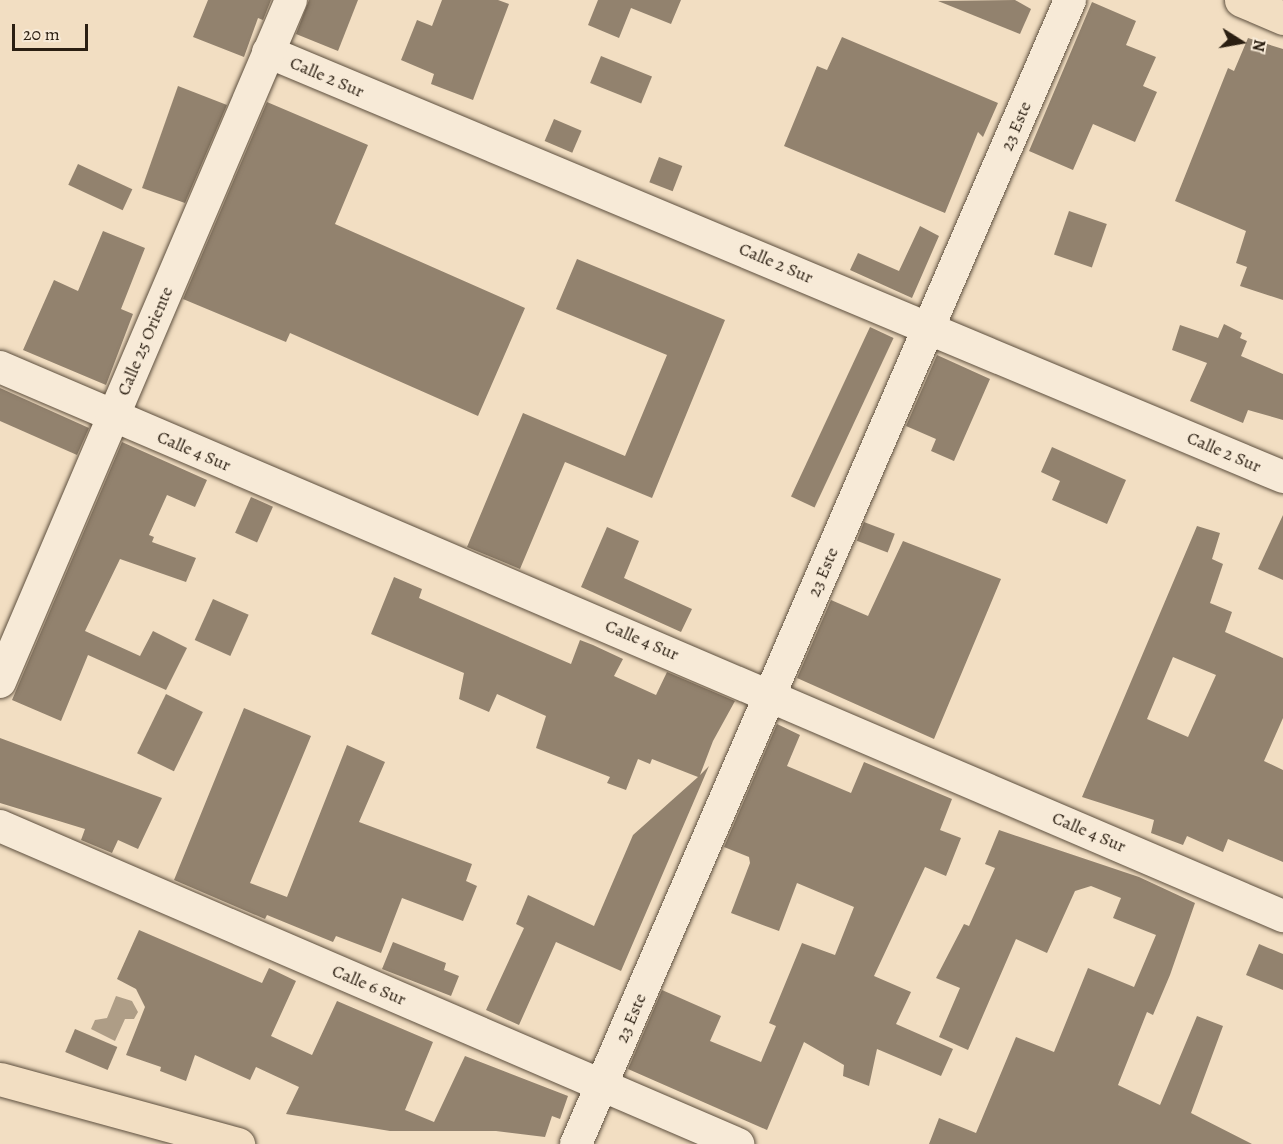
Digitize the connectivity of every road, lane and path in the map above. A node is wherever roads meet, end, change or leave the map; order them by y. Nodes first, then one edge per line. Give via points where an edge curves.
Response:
1 (291, 0) edge
2 (1070, 0) edge
3 (1241, 0) edge
4 (1283, 18) edge
5 (268, 52) junction
6 (929, 326) junction
7 (0, 367) edge
8 (113, 417) junction
9 (1283, 477) edge
10 (0, 682) edge
11 (770, 695) junction
12 (0, 826) edge
13 (1283, 916) edge
14 (0, 1079) edge
15 (602, 1086) junction
16 (238, 1144) edge
17 (576, 1144) edge
18 (738, 1144) edge

1 - 5 street, Calle 25 Oriente
2 - 6 street, 23 Este
3 - 4 main road
5 - 6 street, Calle 2 Sur
5 - 8 street, Calle 25 Oriente
6 - 9 street, Calle 2 Sur
6 - 11 street, 23 Este
7 - 8 street, Calle 4 Sur
8 - 10 street, Calle 25 Oriente
8 - 11 street, Calle 4 Sur
11 - 13 street, Calle 4 Sur
11 - 15 street, 23 Este
12 - 15 street, Calle 6 Sur
14 - 16 main road
15 - 17 street, 23 Este
15 - 18 street, Calle 6 Sur

